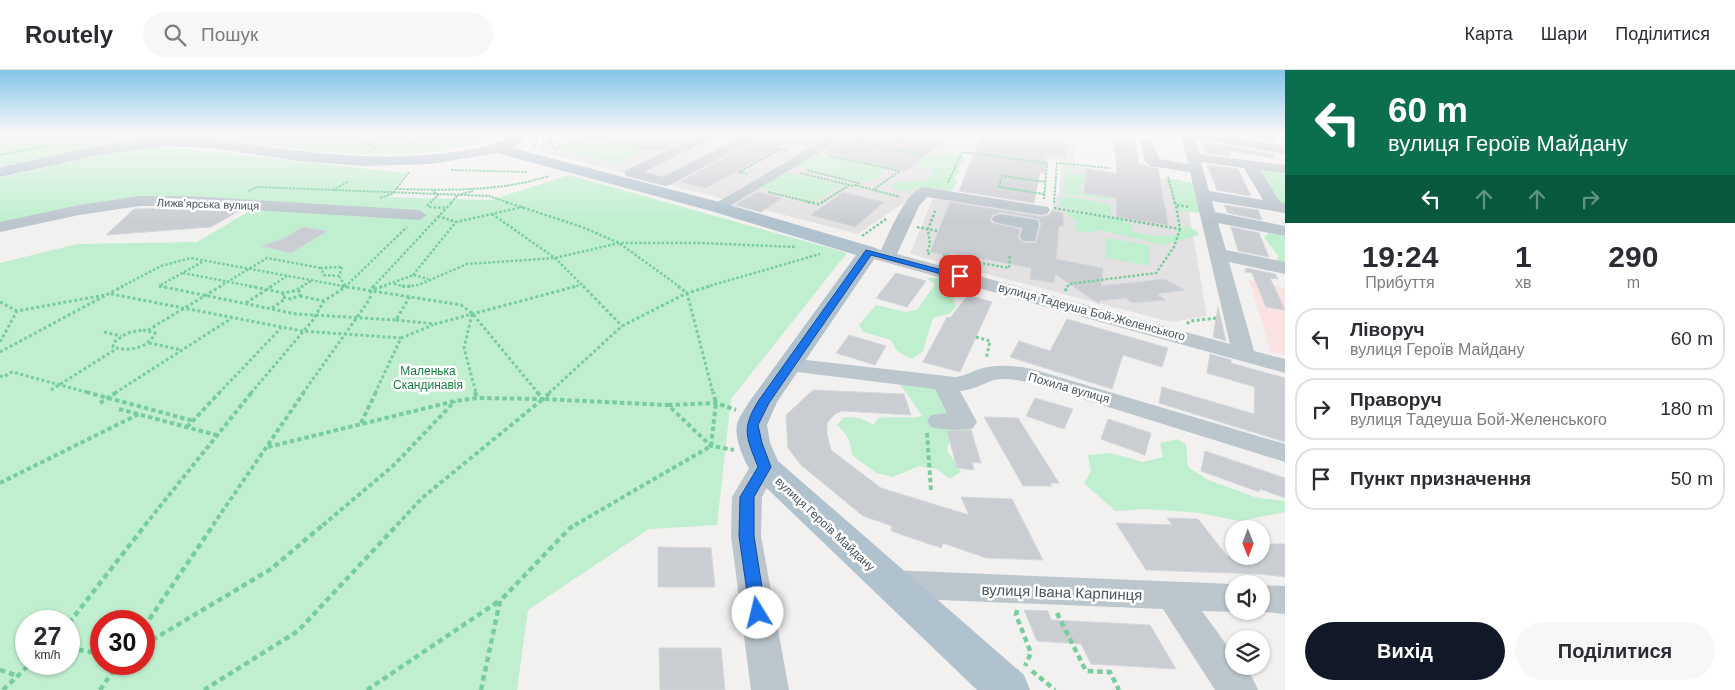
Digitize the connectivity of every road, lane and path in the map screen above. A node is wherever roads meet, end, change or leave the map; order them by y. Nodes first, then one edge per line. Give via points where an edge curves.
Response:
1 (41, 163) edge
2 (465, 163) edge
3 (535, 163) edge
4 (653, 163) edge
5 (702, 163) edge
6 (794, 163) edge
7 (865, 163) edge
8 (957, 163) edge
9 (1040, 163) edge
10 (1155, 163) edge
11 (1195, 163) junction
12 (1249, 164) junction
13 (785, 168) junction
14 (1110, 168) dead end
15 (402, 169) dead end
16 (551, 169) junction
17 (1285, 169) edge
18 (0, 172) edge
19 (1168, 177) dead end
20 (349, 181) dead end
21 (640, 181) junction
22 (1046, 182) junction
23 (849, 185) junction
24 (856, 185) junction
25 (258, 187) dead end
26 (751, 188) junction
27 (396, 189) junction
28 (333, 190) junction
29 (432, 190) junction
30 (473, 190) junction
31 (873, 190) junction
32 (392, 194) junction
33 (1044, 194) junction
34 (438, 195) junction
35 (458, 196) junction
36 (912, 198) junction
37 (940, 202) junction
38 (1176, 205) junction
39 (523, 206) junction
40 (717, 207) junction
41 (446, 208) junction
42 (1280, 208) edge
43 (1206, 209) junction
44 (1042, 210) joint
45 (422, 211) junction
46 (492, 214) junction
47 (438, 216) junction
48 (890, 216) dead end
49 (456, 222) junction
50 (912, 226) dead end
51 (0, 227) edge
52 (928, 229) junction
53 (1180, 229) junction
54 (938, 231) dead end
55 (1285, 231) edge
56 (1029, 237) dead end
57 (619, 243) junction
58 (800, 247) dead end
59 (872, 248) junction
60 (816, 249) dead end
61 (1010, 254) dead end
62 (1218, 254) junction
63 (555, 258) junction
64 (206, 260) junction
65 (251, 268) junction
66 (321, 268) junction
67 (1285, 268) edge
68 (183, 273) junction
69 (413, 275) junction
70 (288, 276) junction
71 (339, 276) junction
72 (428, 279) junction
73 (312, 280) junction
74 (228, 282) junction
75 (394, 284) junction
76 (581, 284) junction
77 (346, 287) junction
78 (266, 290) junction
79 (371, 290) junction
80 (297, 291) junction
81 (284, 293) junction
82 (687, 293) junction
83 (110, 294) junction
84 (205, 295) junction
85 (1062, 295) dead end
86 (299, 296) junction
87 (410, 296) junction
88 (285, 299) junction
89 (324, 301) junction
90 (0, 302) edge
91 (246, 303) junction
92 (184, 308) junction
93 (272, 308) junction
94 (17, 311) junction
95 (472, 313) junction
96 (315, 316) junction
97 (1222, 317) dead end
98 (232, 318) junction
99 (356, 318) junction
100 (396, 320) junction
101 (435, 324) junction
102 (622, 326) junction
103 (1185, 326) dead end
104 (282, 327) junction
105 (148, 330) junction
106 (302, 331) junction
107 (104, 332) dead end
108 (343, 334) junction
109 (121, 336) junction
110 (976, 337) dead end
111 (401, 338) junction
112 (0, 342) edge
113 (148, 343) junction
114 (116, 349) junction
115 (182, 350) junction
116 (0, 352) edge
117 (987, 354) dead end
118 (1244, 354) junction
119 (789, 365) junction
120 (1285, 366) edge
121 (0, 376) edge
122 (944, 383) junction
123 (59, 385) junction
124 (51, 390) dead end
125 (108, 398) junction
126 (477, 398) junction
127 (543, 399) junction
128 (455, 401) junction
129 (100, 403) dead end
130 (716, 404) junction
131 (668, 406) junction
132 (119, 408) dead end
133 (741, 411) dead end
134 (139, 414) junction
135 (194, 421) junction
136 (940, 421) joint
137 (360, 424) junction
138 (187, 427) junction
139 (216, 435) junction
140 (268, 446) junction
141 (711, 446) junction
142 (1285, 453) edge
143 (752, 458) junction
144 (0, 483) edge
145 (931, 490) dead end
146 (890, 584) junction
147 (1172, 595) junction
148 (1225, 598) edge
149 (1270, 599) edge
150 (1285, 600) edge
151 (500, 601) junction
152 (79, 610) edge
153 (1056, 610) dead end
154 (155, 611) edge
155 (1016, 615) dead end
156 (155, 638) edge
157 (0, 670) edge
158 (110, 675) edge
159 (18, 676) joint
160 (1016, 678) edge
161 (3, 690) edge
162 (100, 690) edge
163 (204, 690) edge
164 (367, 690) edge
165 (481, 690) edge
166 (770, 690) edge
167 (1119, 690) edge
168 (1239, 690) edge

1 - 18 main road
2 - 16 main road
3 - 16 main road
4 - 21 street via 631,173
5 - 21 street via 665,182
6 - 13 street
7 - 31 path via 900,170
8 - 37 path
9 - 22 path via 1048,164
10 - 11 street
11 - 12 street
11 - 43 street
12 - 17 street
12 - 42 street
13 - 23 path
13 - 24 path via 859,183
13 - 26 street
14 - 53 path via 1057,164 1053,208
15 - 27 path via 410,170
16 - 21 main road
16 - 30 path via 523,186
19 - 38 path
20 - 28 path
21 - 40 main road
22 - 33 path
22 - 33 path via 1002,176 999,187
23 - 24 path
23 - 26 path via 819,204
24 - 31 path
25 - 28 path
26 - 40 street
27 - 29 path
27 - 32 path
28 - 32 path
29 - 30 path
29 - 34 path
30 - 35 path
31 - 36 path
32 - 34 path
33 - 44 path
34 - 35 path
34 - 45 path
35 - 39 path via 489,196
35 - 41 path
36 - 37 street
36 - 59 street
37 - 44 street
37 - 52 path
37 - 56 street via 1031,224
38 - 43 path
38 - 53 path
39 - 46 path
39 - 57 path
40 - 59 main road
41 - 45 path
41 - 47 path
42 - 43 street
43 - 55 street
43 - 62 street
45 - 51 street, Лижвʼярська вулиця via 190,201 140,202 80,210
45 - 77 path
46 - 49 path
46 - 63 path
47 - 49 path
47 - 79 path
48 - 59 path
49 - 69 path
50 - 52 path
52 - 54 path
52 - 61 path via 930,244 927,253 1009,268
53 - 85 path via 1174,247 1156,273 1069,284
57 - 58 path
57 - 63 path
57 - 82 path
59 - 118 street, вулиця Тадеуша Бой-Желенського
59 - 119 main road, вулиця Героїв Майдану
60 - 82 path via 823,251
62 - 67 street
62 - 118 street
63 - 72 path via 467,264
63 - 76 path
64 - 65 path
64 - 68 path
64 - 83 path via 191,258 160,266
65 - 66 path via 267,258
65 - 70 path
65 - 74 path
66 - 71 path via 324,275
66 - 71 path via 342,267
68 - 74 path
68 - 84 path via 159,286
69 - 72 path
69 - 75 path
70 - 73 path
70 - 78 path
71 - 77 path
72 - 75 path via 413,286
73 - 77 path
73 - 80 path
74 - 78 path
74 - 84 path
75 - 79 path
76 - 95 path
76 - 102 path
77 - 79 path
77 - 89 path
78 - 81 path
78 - 91 path
79 - 87 path
79 - 99 path via 370,299
80 - 81 path
80 - 86 path via 301,293
81 - 88 path
82 - 102 path
82 - 130 path
83 - 92 path
83 - 94 path
83 - 116 path
84 - 91 path
84 - 92 path
86 - 88 path
86 - 89 path
87 - 95 path via 461,305
87 - 100 path
88 - 93 path
89 - 96 path
90 - 94 path
91 - 93 path
92 - 98 path
92 - 105 path
93 - 96 path
94 - 112 path
95 - 101 path
95 - 126 path via 464,348
95 - 127 path
96 - 99 path
96 - 106 path
97 - 103 path via 1190,321
98 - 104 path
98 - 115 path
99 - 100 path
99 - 108 path
100 - 101 path
101 - 111 path
102 - 127 path
104 - 106 path
104 - 135 path
105 - 109 path
105 - 113 path via 155,336
106 - 108 path
106 - 139 path
107 - 109 path
108 - 111 path
108 - 140 path
109 - 114 path via 112,344
110 - 117 path via 990,341
111 - 137 path
113 - 114 path
113 - 115 path
114 - 123 path
115 - 125 path
118 - 120 street, вулиця Тадеуша Бой-Желенського
119 - 122 street, Похила вулиця
119 - 143 main road, вулиця Героїв Майдану via 752,425 755,443
121 - 123 path via 12,372
122 - 136 street via 964,422
122 - 142 street, Похила вулиця via 974,382 985,375 1009,372 1032,376
123 - 124 path
123 - 125 path
125 - 129 path
125 - 135 path
126 - 127 path
126 - 128 path
127 - 131 path
127 - 163 path via 422,498 298,631
128 - 137 path
128 - 156 path via 393,466 271,569
130 - 131 path
130 - 133 path
130 - 141 path
131 - 141 path
132 - 134 path
134 - 138 path
134 - 144 path
135 - 138 path
136 - 145 path via 927,426
137 - 140 path
138 - 139 path
139 - 152 path
140 - 154 path
141 - 143 path
141 - 151 path via 570,528
143 - 146 main road, вулиця Героїв Майдану
143 - 166 street via 746,536
146 - 147 street, вулиця Івана Карпинця
146 - 160 main road, вулиця Героїв Майдану
147 - 148 street, вулиця Івана Карпинця
147 - 168 street
149 - 150 street
151 - 164 path
151 - 165 path
153 - 167 path via 1086,672 1110,672
155 - 160 path via 1031,653
157 - 159 path
158 - 162 path
159 - 161 path

